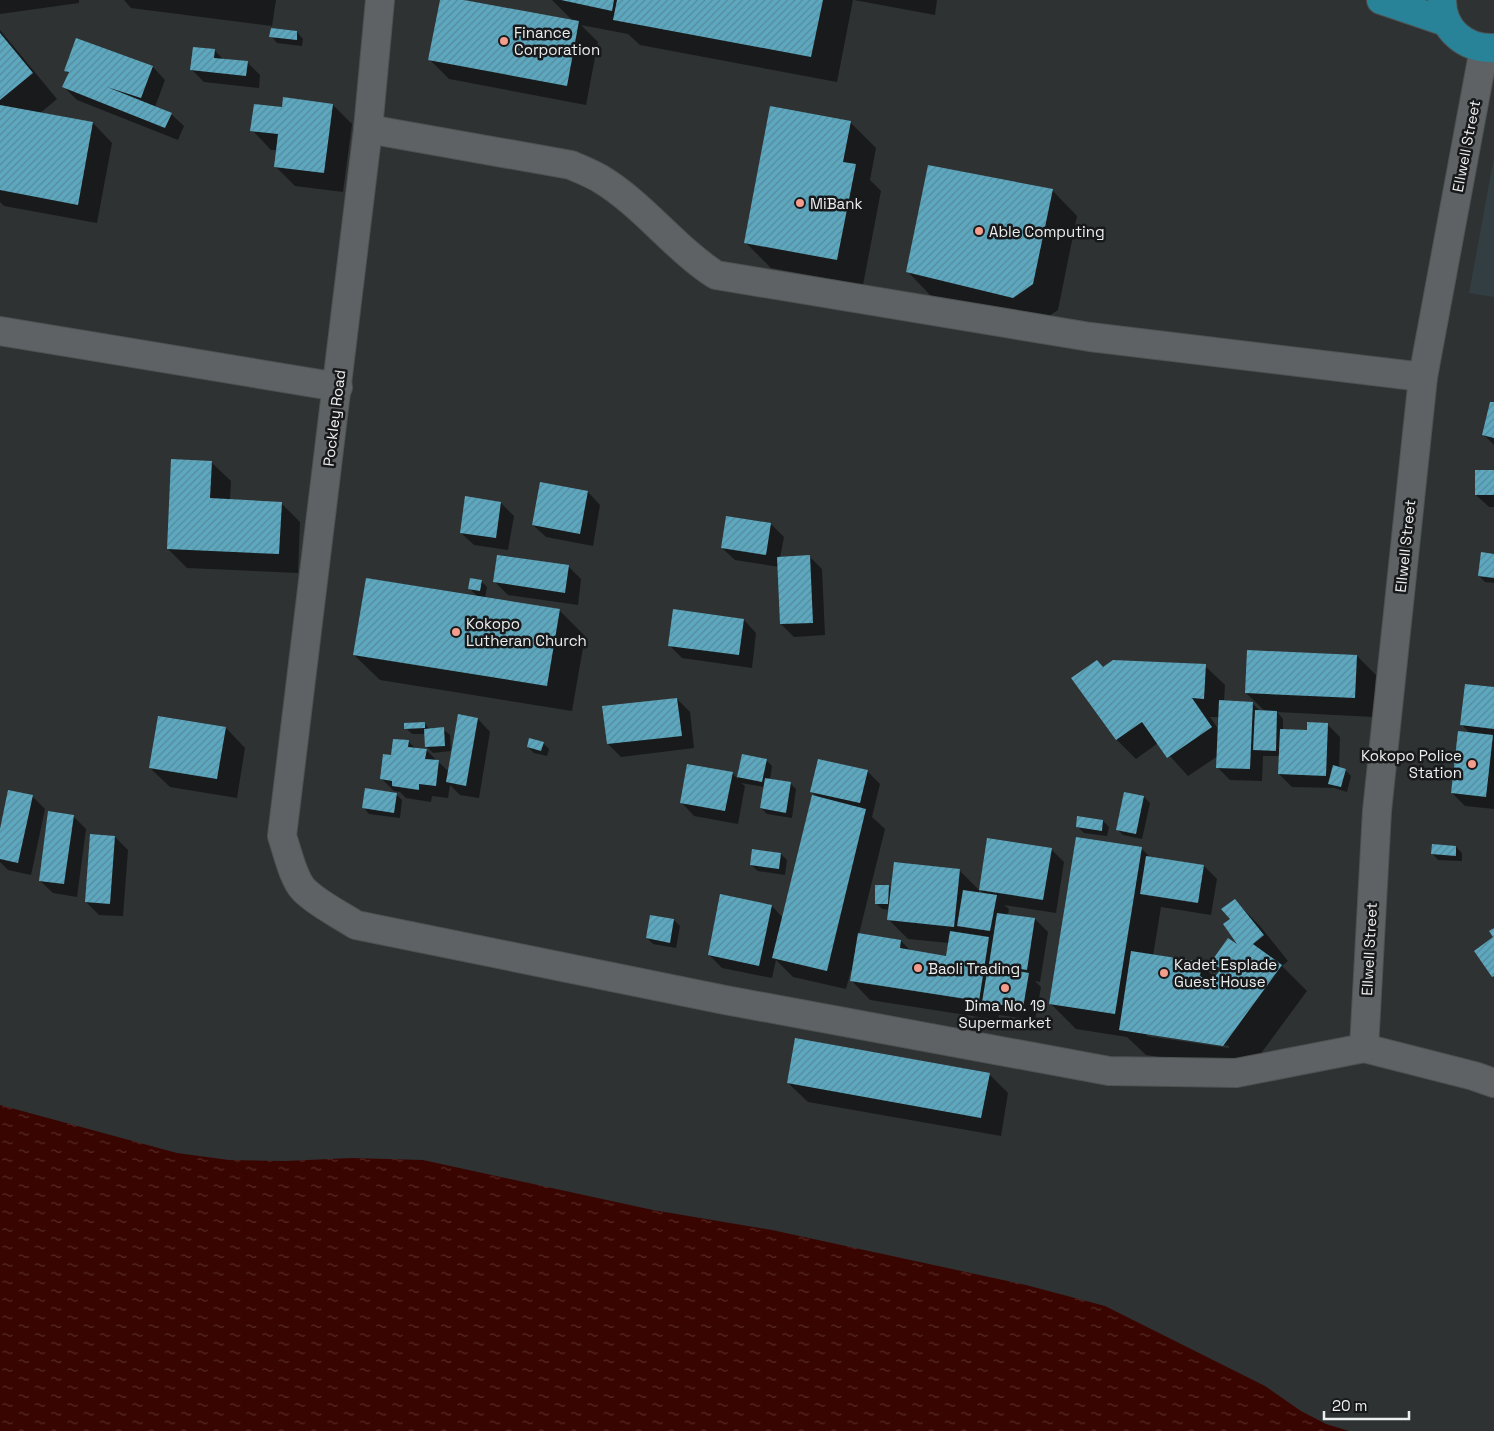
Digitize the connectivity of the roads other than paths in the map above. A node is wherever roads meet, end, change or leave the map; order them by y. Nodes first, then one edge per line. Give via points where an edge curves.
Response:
1 (380, 0) edge
2 (1381, 0) edge
3 (1444, 11) edge
4 (1489, 48) edge
5 (368, 129) junction
6 (0, 331) edge
7 (1423, 377) junction
8 (338, 387) junction
9 (1364, 1048) junction
10 (1494, 1083) edge

1 - 5 street, Pockley Road
2 - 3 main road
3 - 4 main road via 1455,35 1468,44
4 - 7 street, Ellwell Street
5 - 7 street via 571,164 600,178 621,194 700,265 716,275 1090,337
5 - 8 street, Pockley Road
6 - 8 street
7 - 9 street, Ellwell Street via 1377,811
8 - 9 street, Pockley Road via 282,836 302,889 356,925 715,998 1109,1071 1236,1073
9 - 10 street

